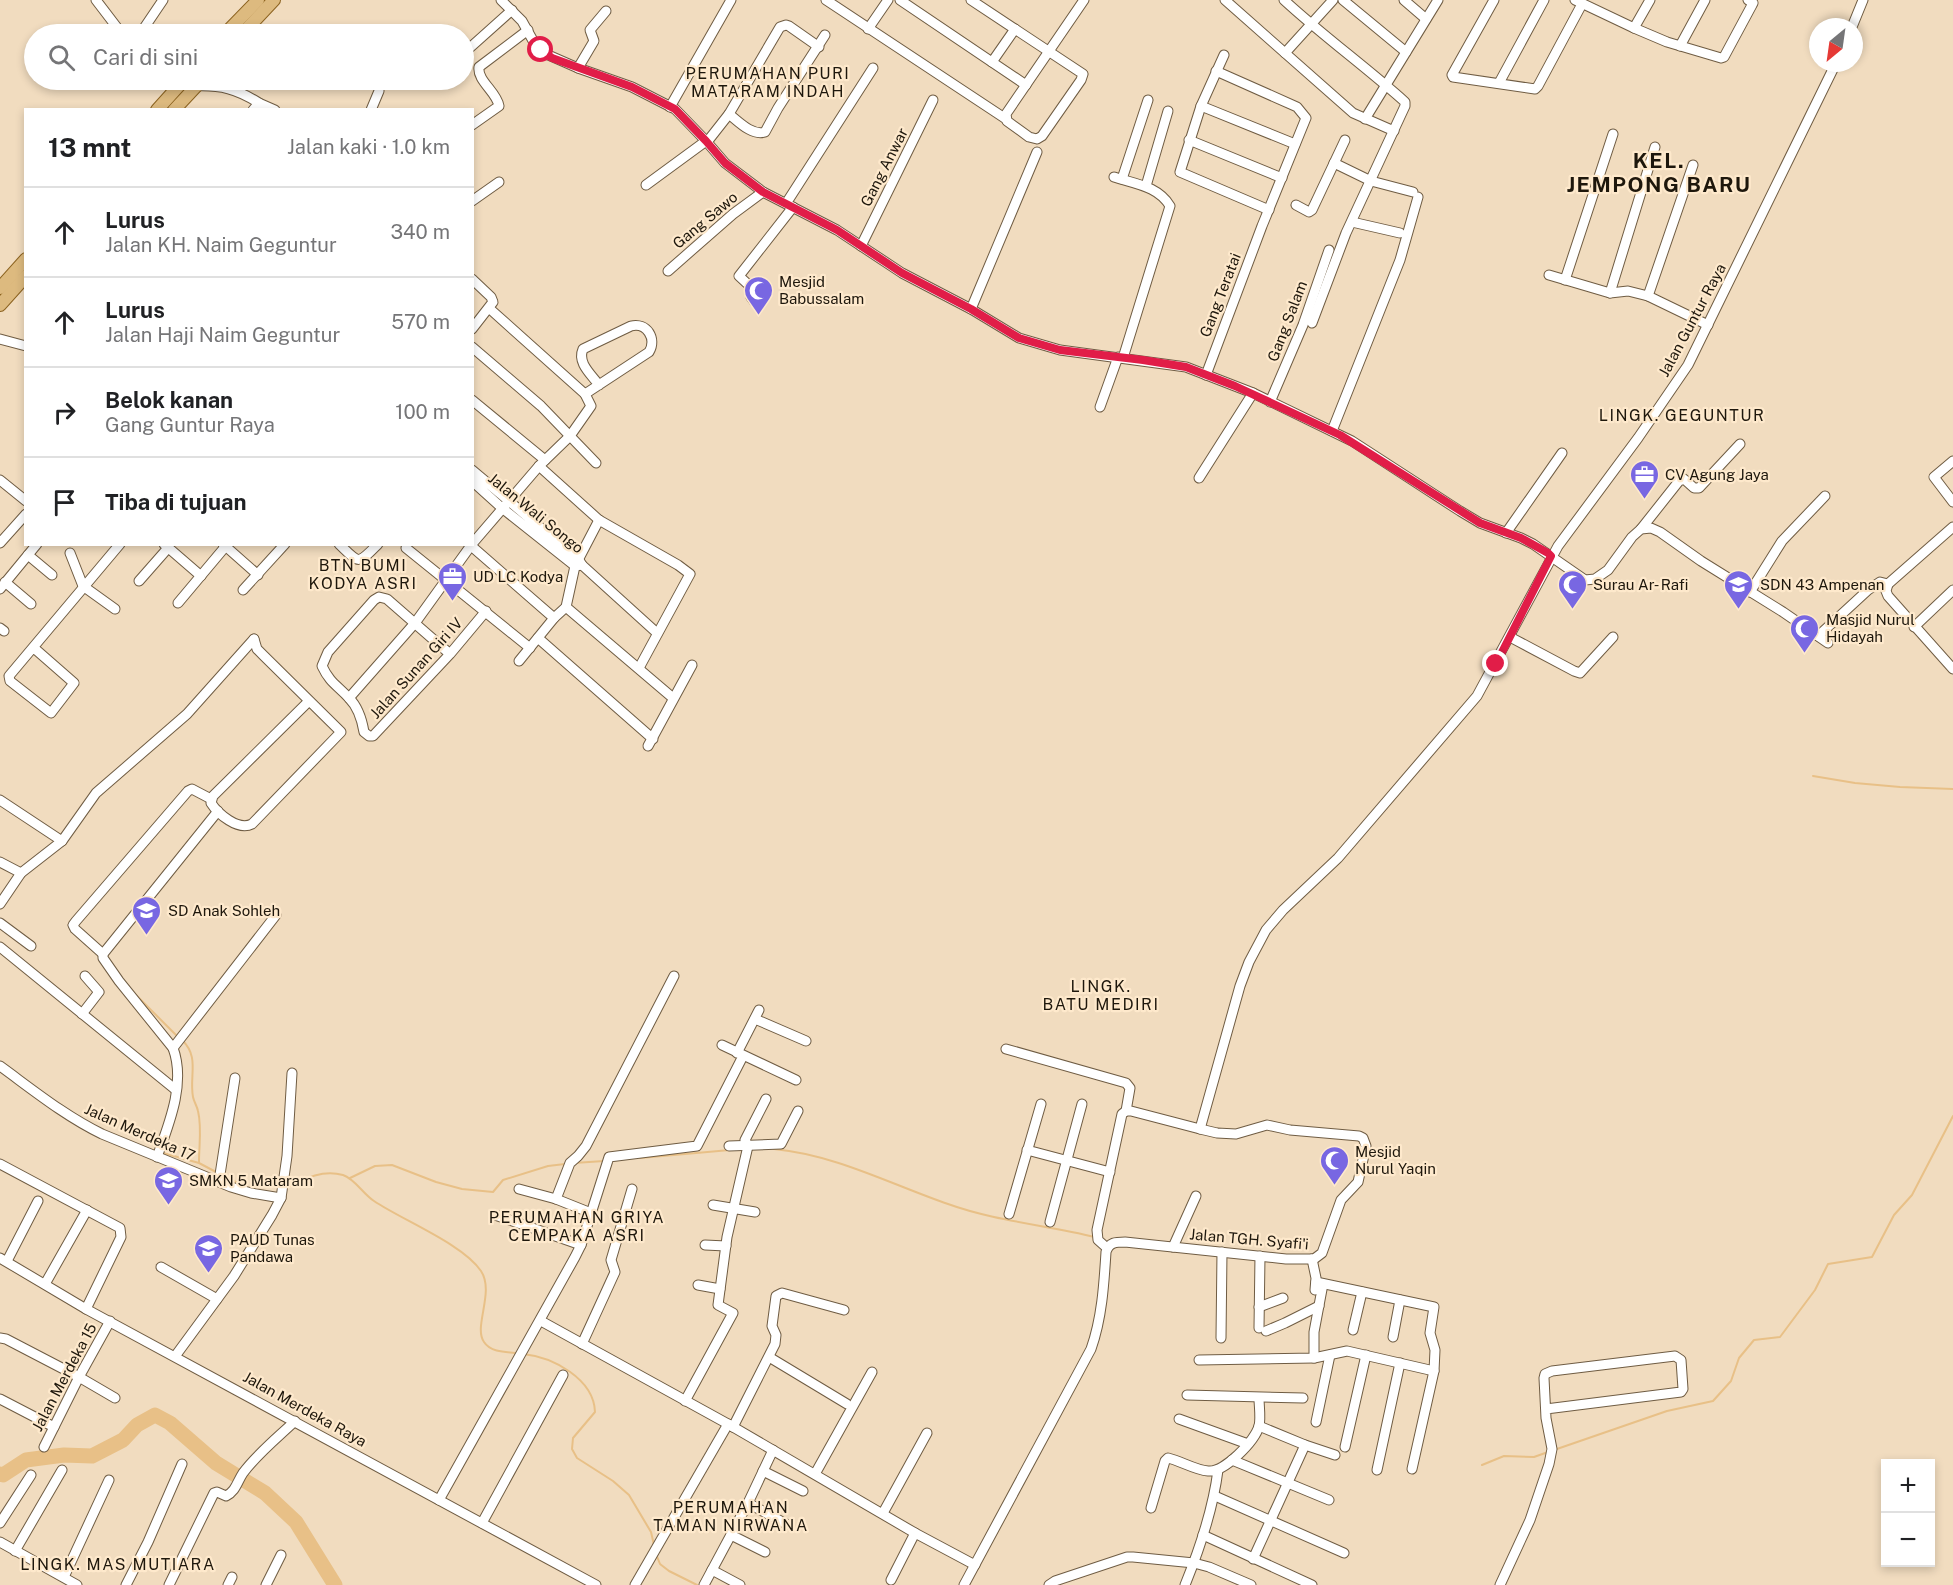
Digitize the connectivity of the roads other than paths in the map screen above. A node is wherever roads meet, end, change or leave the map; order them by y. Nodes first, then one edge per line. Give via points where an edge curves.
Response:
1 (96, 0) edge
2 (163, 0) edge
3 (258, 0) edge
4 (274, 0) edge
5 (501, 0) edge
6 (731, 0) edge
7 (826, 0) edge
8 (888, 0) edge
9 (900, 0) edge
10 (971, 0) edge
11 (1084, 0) edge
12 (1225, 0) edge
13 (1284, 0) edge
14 (1333, 0) edge
15 (1343, 0) edge
16 (1404, 0) edge
17 (1438, 0) edge
18 (1494, 0) edge
19 (1544, 0) edge
20 (1650, 0) edge
21 (1704, 0) edge
22 (1752, 1) edge
23 (1863, 1) edge
24 (1579, 2) edge
25 (1596, 4) edge
26 (512, 10) junction
27 (606, 10) dead end
28 (249, 17) junction
29 (1856, 18) edge
30 (1426, 19) junction
31 (114, 24) edge
32 (147, 24) edge
33 (239, 24) edge
34 (246, 24) edge
35 (1311, 25) junction
36 (1634, 28) junction
37 (868, 29) junction
38 (1015, 29) junction
39 (528, 30) junction
40 (825, 35) dead end
41 (474, 44) edge
42 (1680, 46) junction
43 (819, 47) junction
44 (1050, 52) junction
45 (1406, 52) junction
46 (1285, 53) junction
47 (1224, 55) dead end
48 (992, 62) junction
49 (578, 68) junction
50 (873, 68) dead end
51 (1216, 72) junction
52 (1832, 72) edge
53 (1498, 83) junction
54 (1386, 85) junction
55 (1026, 86) junction
56 (175, 90) edge
57 (193, 90) edge
58 (233, 90) edge
59 (379, 90) edge
60 (933, 100) dead end
61 (1148, 100) dead end
62 (256, 106) edge
63 (1201, 106) junction
64 (670, 107) junction
65 (159, 108) edge
66 (176, 108) edge
67 (372, 108) edge
68 (1168, 111) dead end
69 (729, 114) junction
70 (1006, 119) junction
71 (1365, 119) junction
72 (474, 124) edge
73 (1394, 131) junction
74 (1613, 134) dead end
75 (1189, 140) junction
76 (1345, 140) dead end
77 (707, 141) junction
78 (1295, 144) junction
79 (1655, 147) dead end
80 (1037, 152) dead end
81 (1334, 163) junction
82 (1693, 165) dead end
83 (1282, 178) junction
84 (1371, 181) junction
85 (499, 182) dead end
86 (646, 185) dead end
87 (1146, 186) junction
88 (763, 192) junction
89 (474, 200) edge
90 (790, 205) junction
91 (1296, 205) dead end
92 (1269, 210) junction
93 (1352, 222) junction
94 (1400, 233) dead end
95 (861, 246) junction
96 (1329, 250) dead end
97 (24, 262) edge
98 (668, 272) dead end
99 (1549, 274) dead end
100 (24, 278) edge
101 (1565, 280) junction
102 (474, 281) edge
103 (0, 288) edge
104 (1610, 293) junction
105 (1648, 296) junction
106 (754, 301) dead end
107 (0, 305) edge
108 (489, 309) junction
109 (971, 309) junction
110 (1312, 323) dead end
111 (1708, 325) junction
112 (474, 327) edge
113 (0, 339) edge
114 (24, 345) edge
115 (474, 349) edge
116 (1118, 360) junction
117 (1206, 375) junction
118 (599, 385) junction
119 (585, 394) junction
120 (1251, 397) junction
121 (474, 402) edge
122 (1270, 402) junction
123 (1100, 408) dead end
124 (1332, 431) junction
125 (570, 436) junction
126 (1740, 444) dead end
127 (1562, 453) dead end
128 (1953, 461) edge
129 (542, 463) junction
130 (596, 463) dead end
131 (474, 472) edge
132 (1199, 478) dead end
133 (0, 480) edge
134 (474, 482) edge
135 (1826, 496) dead end
136 (24, 499) edge
137 (1953, 502) edge
138 (505, 504) junction
139 (24, 516) edge
140 (600, 520) junction
141 (1953, 527) edge
142 (1641, 529) junction
143 (1506, 533) junction
144 (474, 541) edge
145 (0, 543) edge
146 (35, 546) edge
147 (118, 546) edge
148 (166, 546) edge
149 (224, 546) edge
150 (283, 546) edge
151 (341, 546) edge
152 (376, 546) edge
153 (470, 546) edge
154 (472, 546) edge
155 (406, 548) dead end
156 (70, 554) dead end
157 (28, 555) junction
158 (1549, 561) junction
159 (578, 564) junction
160 (52, 575) dead end
161 (258, 575) junction
162 (201, 576) junction
163 (446, 579) junction
164 (140, 581) dead end
165 (1888, 584) junction
166 (3, 586) edge
167 (83, 586) junction
168 (243, 590) dead end
169 (1953, 590) edge
170 (1750, 592) junction
171 (178, 603) dead end
172 (31, 604) dead end
173 (566, 607) junction
174 (115, 609) dead end
175 (486, 611) junction
176 (554, 618) junction
177 (415, 623) junction
178 (1914, 627) junction
179 (657, 633) junction
180 (1818, 636) junction
181 (1613, 637) dead end
182 (538, 638) junction
183 (1510, 638) junction
184 (1828, 643) dead end
185 (34, 648) junction
186 (530, 648) junction
187 (450, 654) junction
188 (519, 661) dead end
189 (692, 665) dead end
190 (639, 668) junction
191 (1953, 669) edge
192 (349, 698) junction
193 (673, 698) junction
194 (309, 701) junction
195 (212, 798) junction
196 (0, 800) edge
197 (218, 811) junction
198 (62, 841) junction
199 (0, 862) edge
200 (21, 873) junction
201 (0, 904) edge
202 (276, 915) dead end
203 (0, 923) edge
204 (30, 946) dead end
205 (0, 947) edge
206 (103, 954) junction
207 (85, 976) dead end
208 (674, 976) dead end
209 (82, 1014) junction
210 (806, 1041) dead end
211 (177, 1042) junction
212 (722, 1045) dead end
213 (1006, 1049) dead end
214 (740, 1054) junction
215 (0, 1066) edge
216 (292, 1073) dead end
217 (235, 1078) dead end
218 (796, 1080) dead end
219 (176, 1090) junction
220 (766, 1099) dead end
221 (1041, 1104) dead end
222 (1082, 1104) dead end
223 (798, 1111) dead end
224 (1126, 1111) junction
225 (1200, 1129) junction
226 (729, 1146) dead end
227 (748, 1146) junction
228 (1027, 1150) junction
229 (159, 1153) junction
230 (1066, 1161) junction
231 (0, 1164) edge
232 (1110, 1172) junction
233 (220, 1177) junction
234 (519, 1188) dead end
235 (632, 1189) dead end
236 (281, 1196) junction
237 (1196, 1196) dead end
238 (555, 1199) junction
239 (38, 1201) dead end
240 (713, 1205) dead end
241 (734, 1208) junction
242 (87, 1210) junction
243 (755, 1212) dead end
244 (591, 1213) junction
245 (1010, 1214) dead end
246 (495, 1215) dead end
247 (1050, 1222) dead end
248 (581, 1245) junction
249 (705, 1245) dead end
250 (726, 1246) junction
251 (1173, 1247) junction
252 (1107, 1248) junction
253 (1222, 1252) junction
254 (1260, 1256) junction
255 (1312, 1259) junction
256 (3, 1260) edge
257 (162, 1267) dead end
258 (45, 1284) junction
259 (698, 1285) dead end
260 (1318, 1285) junction
261 (720, 1289) junction
262 (1362, 1292) junction
263 (1283, 1298) dead end
264 (217, 1299) junction
265 (1400, 1300) junction
266 (1319, 1306) junction
267 (1259, 1307) junction
268 (86, 1309) junction
269 (844, 1310) dead end
270 (110, 1321) junction
271 (541, 1321) junction
272 (1353, 1330) dead end
273 (1393, 1337) dead end
274 (0, 1338) edge
275 (1221, 1338) dead end
276 (582, 1344) junction
277 (1330, 1355) junction
278 (1366, 1355) junction
279 (176, 1356) junction
280 (769, 1357) junction
281 (1314, 1358) junction
282 (1199, 1360) dead end
283 (1400, 1363) junction
284 (1434, 1371) junction
285 (872, 1372) dead end
286 (563, 1375) dead end
287 (79, 1377) junction
288 (1187, 1395) dead end
289 (116, 1398) dead end
290 (1259, 1398) junction
291 (1303, 1398) dead end
292 (0, 1399) edge
293 (685, 1401) junction
294 (847, 1404) dead end
295 (1546, 1410) junction
296 (1179, 1419) dead end
297 (295, 1422) junction
298 (1316, 1422) dead end
299 (730, 1426) junction
300 (1260, 1426) junction
301 (54, 1427) junction
302 (927, 1433) dead end
303 (1248, 1444) junction
304 (1305, 1445) junction
305 (44, 1447) dead end
306 (1345, 1447) dead end
307 (773, 1450) junction
308 (1335, 1455) dead end
309 (1232, 1460) junction
310 (182, 1464) dead end
311 (1412, 1469) dead end
312 (62, 1470) dead end
313 (1218, 1470) junction
314 (1377, 1470) dead end
315 (764, 1471) junction
316 (815, 1474) junction
317 (31, 1475) dead end
318 (109, 1480) dead end
319 (1287, 1482) junction
320 (803, 1491) dead end
321 (1215, 1496) junction
322 (439, 1500) junction
323 (1329, 1500) dead end
324 (748, 1503) junction
325 (1151, 1508) dead end
326 (883, 1513) junction
327 (1271, 1520) junction
328 (0, 1523) edge
329 (482, 1523) junction
330 (786, 1524) dead end
331 (915, 1533) junction
332 (731, 1535) junction
333 (1203, 1535) junction
334 (0, 1542) edge
335 (15, 1551) junction
336 (765, 1552) dead end
337 (1344, 1553) dead end
338 (281, 1555) dead end
339 (1253, 1559) junction
340 (1194, 1563) junction
341 (975, 1565) junction
342 (712, 1570) junction
343 (64, 1577) junction
344 (891, 1580) dead end
345 (704, 1584) edge
346 (77, 1585) edge
347 (126, 1585) edge
348 (169, 1585) edge
349 (266, 1585) edge
350 (596, 1585) edge
351 (635, 1585) edge
352 (740, 1585) edge
353 (964, 1585) edge
354 (1049, 1585) edge
355 (1185, 1585) edge
356 (1251, 1585) edge
357 (1312, 1585) edge
358 (1500, 1585) edge

1 - 31 street
2 - 32 street
3 - 28 main road
4 - 28 main road
5 - 26 street
6 - 64 street
7 - 37 street
8 - 37 street
9 - 48 street
10 - 38 street
11 - 44 street
12 - 46 street
13 - 35 street
14 - 35 street
15 - 45 street
16 - 30 street
17 - 30 street
18 - 53 street via 1452,75
19 - 53 street
20 - 36 street
21 - 42 street
22 - 42 street via 1724,57 1718,59
23 - 29 street
24 - 25 street
24 - 53 street via 1538,86 1533,89
25 - 36 street
26 - 39 street
26 - 41 street
27 - 49 street via 590,30 594,41
28 - 33 main road
28 - 34 main road
30 - 45 street
35 - 46 street
35 - 54 street
36 - 42 street
37 - 70 street
38 - 44 street
38 - 48 street
39 - 49 street via 536,46 546,54
39 - 72 street via 479,67 499,106
40 - 43 street
43 - 69 street via 765,132 753,132
43 - 69 street via 786,24 780,27
44 - 55 street
44 - 70 street via 1082,72 1081,80 1039,139 1029,137
45 - 54 street
46 - 71 street via 1353,113
47 - 51 street
48 - 55 street
49 - 64 street via 632,87
50 - 90 street
51 - 63 street
51 - 78 street, Gang Teratai via 1298,107 1306,118
52 - 111 street, Jalan Guntur Raya
54 - 71 street
54 - 73 street via 1405,102
55 - 70 street
56 - 65 main road
57 - 66 main road
58 - 62 street via 247,95
59 - 67 street
60 - 95 street, Gang Anwar
61 - 87 street via 1118,178
63 - 75 street
63 - 78 street
64 - 77 street
68 - 87 street
69 - 77 street
71 - 73 street
73 - 84 street
74 - 101 street
75 - 83 street
75 - 92 street via 1180,172
76 - 81 street
77 - 86 street
77 - 88 street via 725,163
78 - 83 street, Gang Teratai
79 - 104 street
80 - 109 street
81 - 84 street
81 - 91 street via 1311,212
82 - 105 street
83 - 92 street, Gang Teratai
84 - 93 street
84 - 124 street via 1415,195 1401,258
85 - 89 street
87 - 116 street via 1165,197 1170,206
88 - 90 street
88 - 98 street, Gang Sawo
90 - 95 street
90 - 106 street via 739,276 753,289
92 - 117 street, Gang Teratai
93 - 94 street
93 - 110 street
95 - 109 street via 902,273
96 - 122 street, Gang Salam
97 - 103 main road
99 - 101 street
100 - 107 main road
101 - 104 street
102 - 108 street via 490,296 493,302
104 - 105 street via 1628,291
105 - 111 street
108 - 112 street
108 - 119 street
109 - 116 street via 1029,342
111 - 158 street, Jalan Guntur Raya via 1690,361
113 - 114 street
115 - 125 street
116 - 117 street via 1186,367
116 - 123 street
117 - 120 street
118 - 118 street via 649,352 652,342 644,327 631,326 583,349 583,364
118 - 119 street
119 - 125 street via 591,404
120 - 122 street
120 - 132 street
121 - 129 street
122 - 124 street
124 - 143 street via 1480,523
125 - 129 street
125 - 130 street
126 - 142 street via 1699,488 1684,479 1679,481
127 - 143 street
128 - 137 street via 1934,476
129 - 138 street
129 - 140 street
131 - 138 street, Jalan Wali Songo
133 - 136 street
134 - 138 street, Jalan Wali Songo
135 - 170 street via 1782,541
138 - 144 street
138 - 159 street, Jalan Wali Songo
139 - 145 street
140 - 159 street
140 - 179 street via 690,574
141 - 165 street
142 - 158 street via 1608,570 1595,579 1581,578
142 - 170 street via 1655,529
143 - 158 street via 1521,538
146 - 157 street
147 - 167 street
148 - 162 street
148 - 164 street
149 - 161 street
149 - 162 street
150 - 161 street
151 - 152 street via 359,561
153 - 163 street
154 - 176 street
155 - 163 street
156 - 167 street
157 - 160 street
157 - 166 street
158 - 183 street, Jalan Guntur Raya
159 - 173 street
159 - 179 street, Jalan Wali Songo
161 - 168 street
162 - 171 street
163 - 175 street
163 - 177 street
165 - 178 street via 1888,596
165 - 180 street via 1880,582 1868,590
166 - 172 street
167 - 174 street
167 - 185 street
169 - 178 street
170 - 180 street
173 - 176 street
173 - 190 street
175 - 186 street
175 - 187 street, Jalan Sunan Giri IV
176 - 182 street
177 - 187 street
177 - 192 street
177 - 192 street via 386,598 379,597 327,652 322,666 328,679
178 - 191 street
179 - 190 street
180 - 184 street
181 - 183 street via 1580,673
182 - 186 street
182 - 193 street via 651,743
183 - 225 street, Jalan Guntur Raya via 1477,696 1340,856 1266,930 1247,965
185 - 185 street via 9,680 51,713 74,683
186 - 188 street
187 - 192 street, Jalan Sunan Giri IV via 376,734 364,732
189 - 193 street
190 - 193 street
194 - 195 street
194 - 197 street via 341,732 252,824 241,826
194 - 198 street via 263,655 254,639 187,714 96,793
195 - 197 street via 211,803
195 - 206 street via 196,790 188,791 73,925
196 - 198 street
197 - 206 street
198 - 200 street
199 - 200 street
200 - 201 street
202 - 211 street
203 - 204 street
205 - 209 street
206 - 211 street via 119,981
207 - 209 street via 99,992
208 - 238 street via 585,1146 568,1166
209 - 219 street
210 - 214 street via 757,1015
211 - 219 street
212 - 214 street
213 - 224 street via 1126,1083 1130,1088
214 - 218 street
214 - 244 street via 697,1146 609,1156
215 - 229 street, Jalan Merdeka 17 via 82,1124
216 - 236 street
217 - 233 street
219 - 229 street
220 - 227 street via 746,1140
221 - 228 street
222 - 230 street
223 - 227 street via 781,1144
224 - 225 street
224 - 232 street via 1120,1119
225 - 255 street, Jalan TGH. Syafi'i via 1236,1134 1267,1125 1363,1138 1366,1146 1358,1182 1339,1204 1323,1253
226 - 227 street
227 - 241 street
228 - 230 street
228 - 245 street
229 - 233 street, Jalan Merdeka 17
230 - 232 street
230 - 247 street
231 - 242 street
232 - 252 street via 1098,1237
233 - 236 street, Jalan Merdeka 17 via 251,1193
234 - 238 street
235 - 276 street via 611,1260 615,1272
236 - 264 street
237 - 251 street
238 - 244 street
239 - 256 street
240 - 241 street
241 - 243 street
241 - 250 street
242 - 258 street
242 - 268 street via 120,1228 121,1233
244 - 248 street
246 - 248 street
248 - 271 street
249 - 250 street
250 - 261 street
251 - 252 street, Jalan TGH. Syafi'i via 1118,1242
251 - 253 street, Jalan TGH. Syafi'i
252 - 341 street via 1091,1349
253 - 254 street, Jalan TGH. Syafi'i
253 - 275 street
254 - 255 street, Jalan TGH. Syafi'i
254 - 267 street
255 - 260 street
256 - 258 street, Jalan Merdeka Raya
257 - 264 street
258 - 268 street, Jalan Merdeka Raya
259 - 261 street
260 - 262 street
260 - 266 street
261 - 293 street via 718,1305 733,1313
262 - 265 street
262 - 272 street
263 - 267 street
264 - 279 street
265 - 273 street
265 - 284 street via 1434,1307 1430,1333 1435,1350
266 - 267 street via 1285,1323 1262,1329
266 - 281 street
268 - 270 street, Jalan Merdeka Raya
269 - 280 street via 778,1294 772,1314 776,1337
270 - 279 street, Jalan Merdeka Raya
270 - 287 street, Jalan Merdeka 15
271 - 276 street
271 - 322 street
274 - 287 street
276 - 293 street
277 - 278 street via 1347,1351
277 - 281 street
277 - 298 street
278 - 283 street
278 - 306 street
279 - 297 street, Jalan Merdeka Raya
280 - 294 street
280 - 299 street
281 - 282 street
283 - 284 street
283 - 314 street
284 - 311 street
285 - 316 street
286 - 329 street
287 - 289 street
287 - 301 street, Jalan Merdeka 15
288 - 290 street
290 - 291 street
290 - 300 street
292 - 301 street
293 - 299 street
295 - 295 street via 1547,1372 1676,1356 1681,1360 1681,1392
295 - 358 street via 1552,1449 1549,1464 1530,1520
296 - 303 street
297 - 322 street, Jalan Merdeka Raya
297 - 348 street via 242,1474 233,1492 226,1496 214,1493
299 - 307 street
299 - 351 street
300 - 303 street
300 - 304 street
301 - 305 street, Jalan Merdeka 15
302 - 326 street
303 - 309 street
304 - 308 street
304 - 319 street
307 - 315 street
307 - 316 street
309 - 313 street
309 - 319 street
310 - 347 street
312 - 335 street
313 - 321 street
313 - 325 street via 1204,1470 1168,1458
315 - 320 street
315 - 324 street
316 - 326 street
317 - 328 street
318 - 343 street
319 - 323 street
319 - 327 street
321 - 327 street
321 - 333 street
322 - 329 street, Jalan Merdeka Raya
324 - 330 street
324 - 332 street
326 - 331 street
327 - 337 street
327 - 339 street
329 - 350 street, Jalan Merdeka Raya
331 - 341 street
331 - 344 street
332 - 336 street
332 - 342 street
333 - 339 street
333 - 340 street
334 - 335 street
335 - 343 street
338 - 349 street
339 - 357 street
340 - 354 street via 1127,1557
340 - 355 street
340 - 356 street
341 - 353 street
342 - 345 street
342 - 352 street
343 - 346 street

